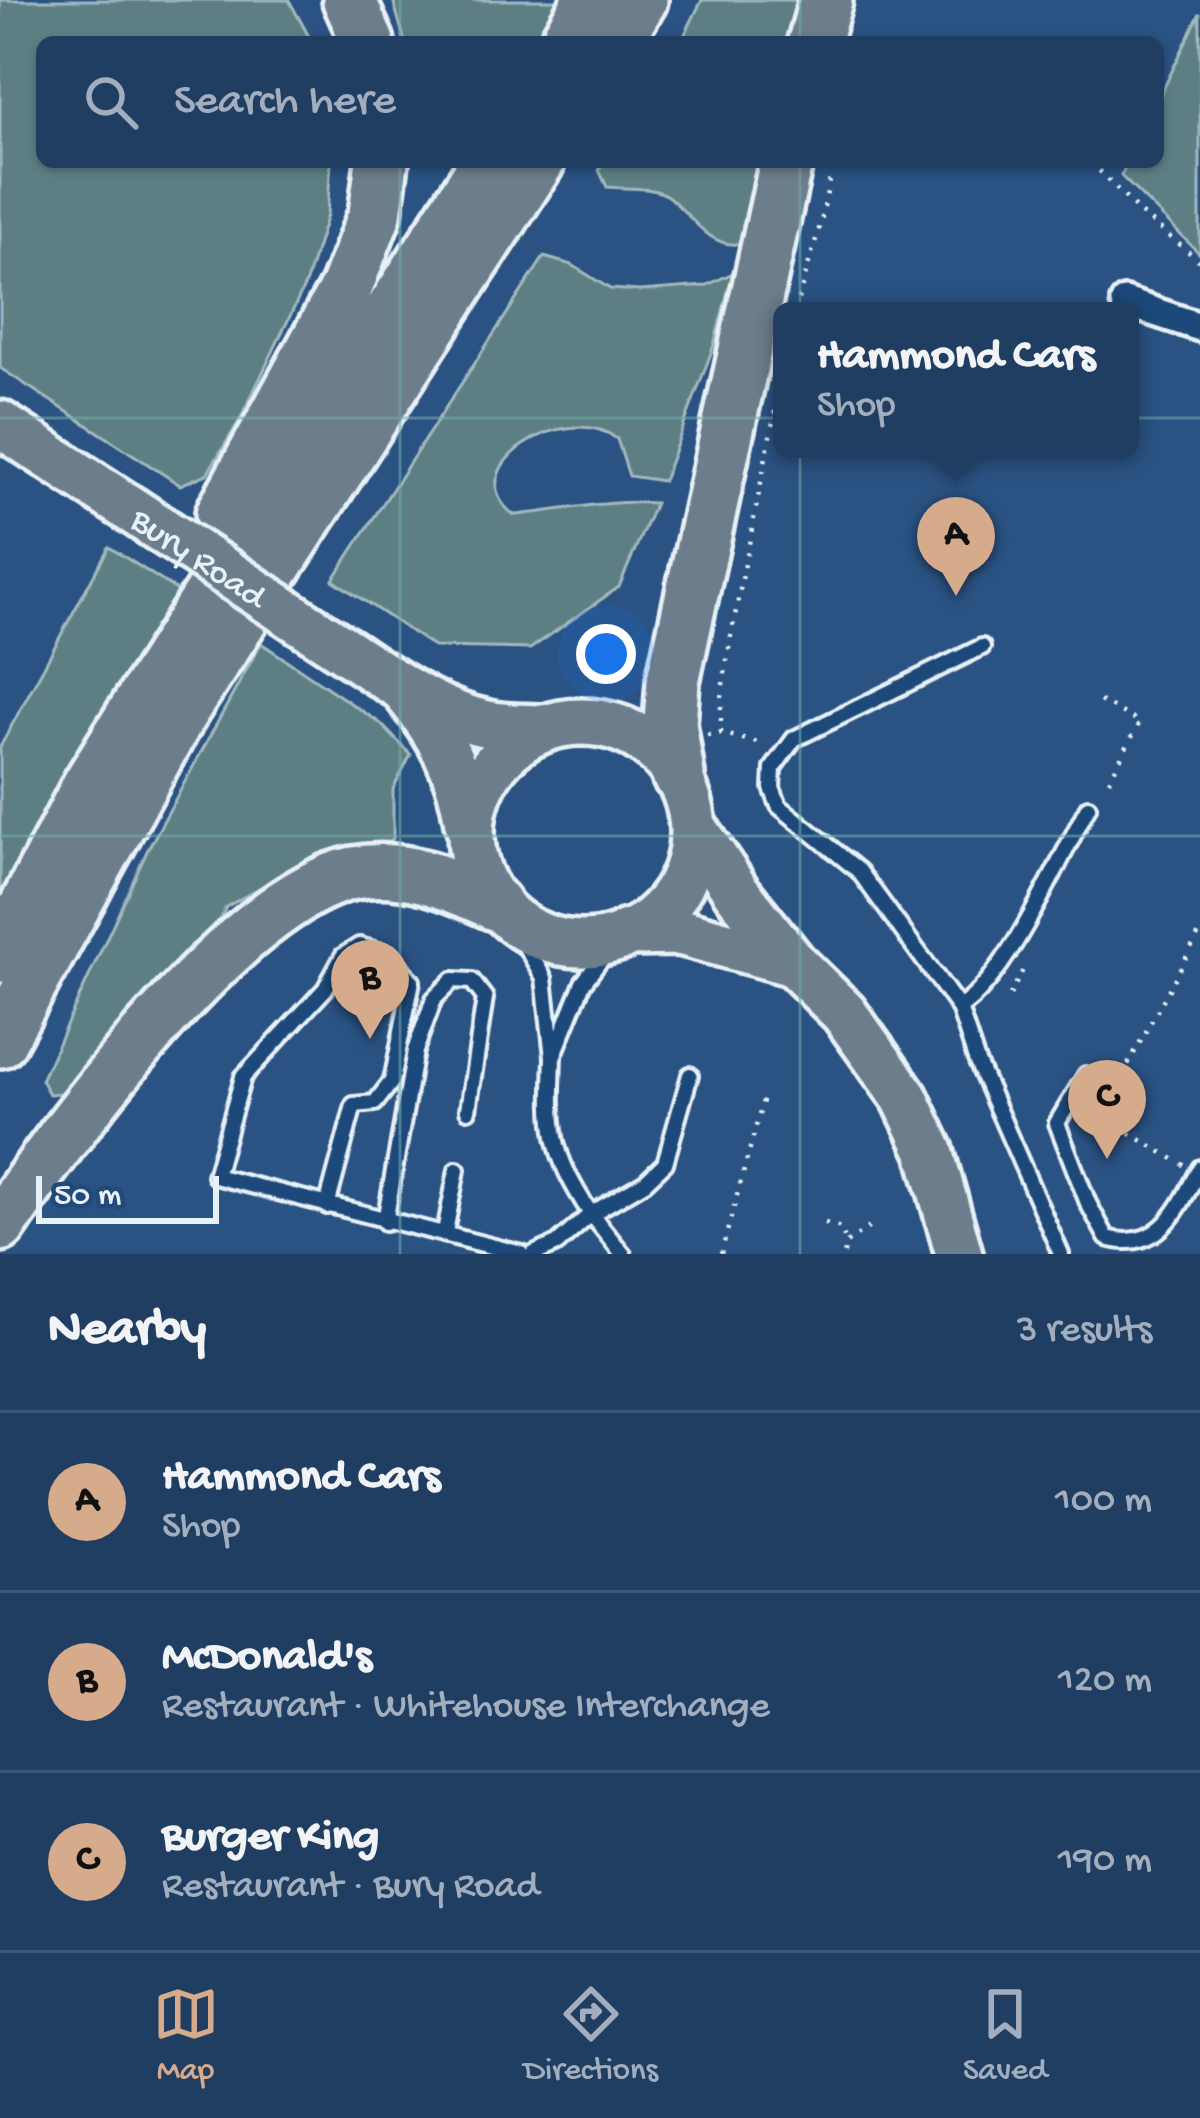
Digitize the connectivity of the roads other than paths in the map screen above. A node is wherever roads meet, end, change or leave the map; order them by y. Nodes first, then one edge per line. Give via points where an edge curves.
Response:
1 (350, 0) edge
2 (590, 0) edge
3 (641, 0) edge
4 (826, 0) edge
5 (365, 36) edge
6 (569, 36) edge
7 (619, 36) edge
8 (816, 36) edge
9 (381, 168) edge
10 (484, 168) edge
11 (534, 168) edge
12 (785, 168) edge
13 (1139, 307) edge
14 (1200, 327) edge
15 (0, 424) edge
16 (982, 646) dead end
17 (403, 688) junction
18 (131, 717) junction
19 (544, 728) junction
20 (683, 748) junction
21 (1088, 807) dead end
22 (693, 826) junction
23 (470, 831) junction
24 (501, 910) junction
25 (622, 935) junction
26 (0, 956) edge
27 (793, 963) junction
28 (959, 1008) junction
29 (0, 1041) edge
30 (553, 1057) junction
31 (690, 1075) dead end
32 (1086, 1075) dead end
33 (468, 1110) dead end
34 (457, 1170) dead end
35 (1199, 1171) edge
36 (327, 1206) junction
37 (591, 1214) junction
38 (385, 1222) junction
39 (0, 1225) edge
40 (445, 1232) junction
41 (522, 1254) edge
42 (534, 1254) edge
43 (623, 1254) edge
44 (959, 1254) edge
45 (1061, 1254) edge

1 - 5 highway
2 - 6 highway
3 - 7 highway
4 - 8 highway
9 - 18 highway via 374,214 346,288 181,593
10 - 18 highway
11 - 29 highway via 180,714
12 - 20 highway via 676,664 670,706
13 - 14 street
15 - 17 main road, Bury Road, bridge
16 - 28 lane via 794,739 773,768 779,806 859,871
17 - 19 main road, Bury Road via 481,723
17 - 23 main road, Bury Road via 449,752
18 - 26 highway
19 - 20 main road via 604,723
19 - 23 main road via 499,757 483,779
20 - 22 main road
21 - 28 lane via 987,983
22 - 25 main road via 680,885 663,910
22 - 27 main road
23 - 24 main road via 476,870
24 - 25 main road via 564,943
24 - 30 lane via 544,978
24 - 39 highway via 437,879 382,871 352,873 296,895 138,1044
25 - 27 main road via 680,932
25 - 30 lane via 583,983
27 - 44 main road via 844,1013 905,1098 930,1150
28 - 45 lane
30 - 37 lane via 555,1147
31 - 37 lane via 664,1163
32 - 35 lane via 1057,1123 1107,1238 1135,1243 1166,1231
33 - 38 lane via 485,998 472,980 452,980 434,999 415,1051
34 - 40 lane
36 - 36 lane via 215,1176 243,1077 325,989 343,956 401,968 412,981 392,1081 375,1103 354,1106
36 - 38 lane
37 - 42 lane
37 - 43 lane
38 - 40 lane
40 - 41 lane

